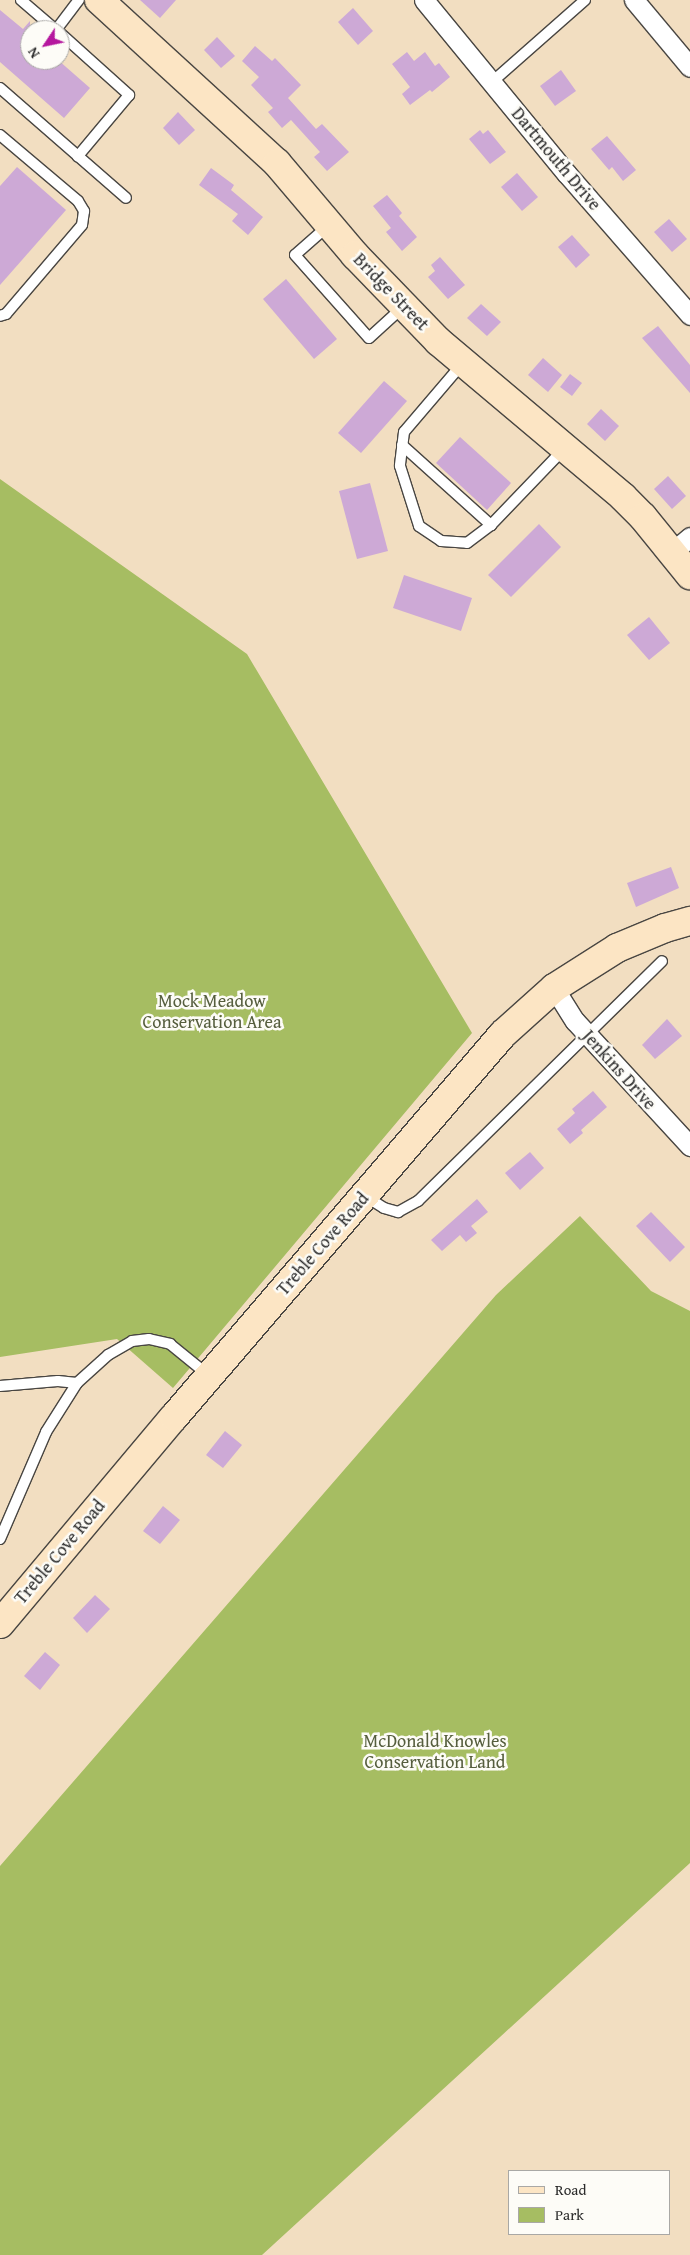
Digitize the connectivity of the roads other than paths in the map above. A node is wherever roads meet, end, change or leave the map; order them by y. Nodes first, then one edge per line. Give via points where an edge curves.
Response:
1 (21, 0) edge
2 (80, 0) edge
3 (99, 0) edge
4 (424, 0) edge
5 (585, 0) edge
6 (634, 0) edge
7 (44, 20) edge
8 (64, 20) edge
9 (70, 42) edge
10 (690, 67) edge
11 (492, 82) junction
12 (0, 88) edge
13 (0, 135) edge
14 (78, 156) junction
15 (126, 198) dead end
16 (330, 225) junction
17 (405, 306) junction
18 (690, 315) edge
19 (0, 316) edge
20 (463, 363) junction
21 (402, 445) junction
22 (564, 449) junction
23 (491, 525) junction
24 (681, 545) edge
25 (690, 576) edge
26 (690, 921) edge
27 (662, 960) dead end
28 (554, 988) junction
29 (586, 1033) junction
30 (690, 1146) edge
31 (364, 1196) junction
32 (209, 1376) junction
33 (77, 1383) junction
34 (0, 1386) edge
35 (0, 1539) edge
36 (2, 1617) edge

1 - 7 lane
2 - 8 lane
3 - 16 main road, Bridge Street via 277,163
4 - 11 street, Dartmouth Drive
5 - 11 lane
6 - 10 street
9 - 14 lane via 129,95
11 - 18 street, Dartmouth Drive
12 - 14 lane
13 - 19 lane via 78,201 84,211 82,224 6,314
14 - 15 lane
16 - 17 main road, Bridge Street
16 - 17 lane via 295,255 369,338
17 - 20 main road, Bridge Street
20 - 21 lane via 404,432
20 - 22 main road, Bridge Street
21 - 23 lane
21 - 23 lane via 400,466 419,526 440,541 466,543
22 - 23 lane
22 - 24 main road, Bridge Street
24 - 25 main road, Bridge Street
26 - 28 main road, Treble Cove Road via 617,948
27 - 29 lane
28 - 29 street, Jenkins Drive
28 - 31 main road, Treble Cove Road via 503,1034
29 - 30 street, Jenkins Drive
29 - 31 lane via 418,1202 398,1212
31 - 32 main road, Treble Cove Road
32 - 33 lane via 170,1344 150,1338 132,1341 108,1355
32 - 36 main road, Treble Cove Road
33 - 34 lane via 58,1381
33 - 35 lane via 46,1432

